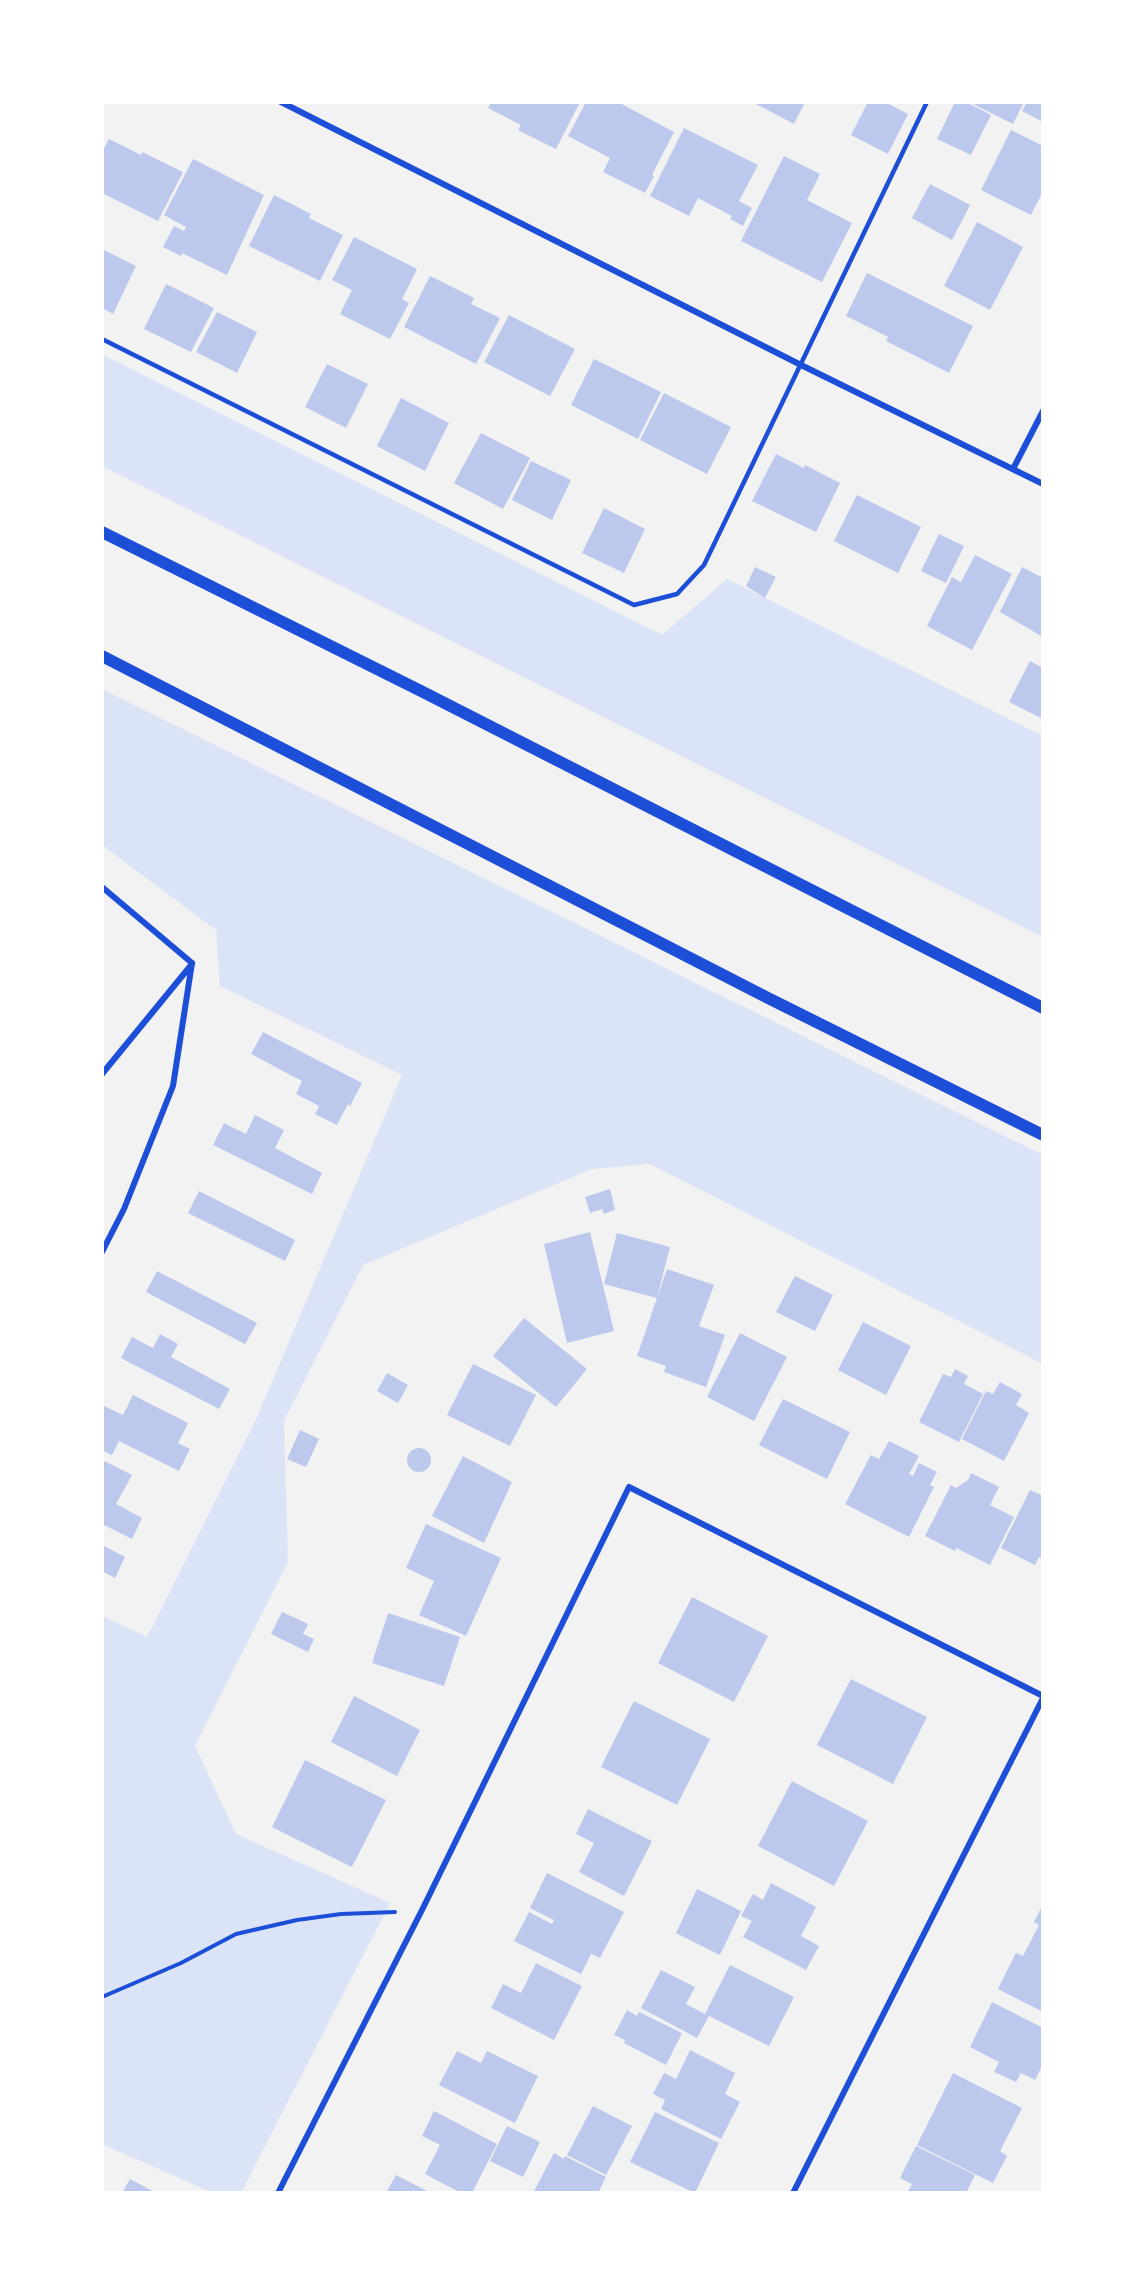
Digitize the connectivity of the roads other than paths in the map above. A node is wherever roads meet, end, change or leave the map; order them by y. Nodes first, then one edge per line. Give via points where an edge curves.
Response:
1 (281, 102) edge
2 (927, 102) edge
3 (102, 339) edge
4 (801, 365) junction
5 (1043, 411) edge
6 (1013, 469) junction
7 (1043, 484) edge
8 (102, 532) edge
9 (102, 656) edge
10 (102, 887) edge
11 (192, 963) junction
12 (1043, 1008) edge
13 (102, 1074) edge
14 (1043, 1135) edge
15 (102, 1252) edge
16 (1043, 1697) edge
17 (278, 2193) edge
18 (793, 2193) edge

1 - 4 street
2 - 4 lane
3 - 4 lane via 634,605 677,594 704,565
4 - 6 street
5 - 6 street
6 - 7 street
8 - 12 main road
9 - 14 main road
10 - 11 street
11 - 13 street
11 - 15 street via 173,1086 124,1209
16 - 17 street via 629,1487
16 - 18 street

